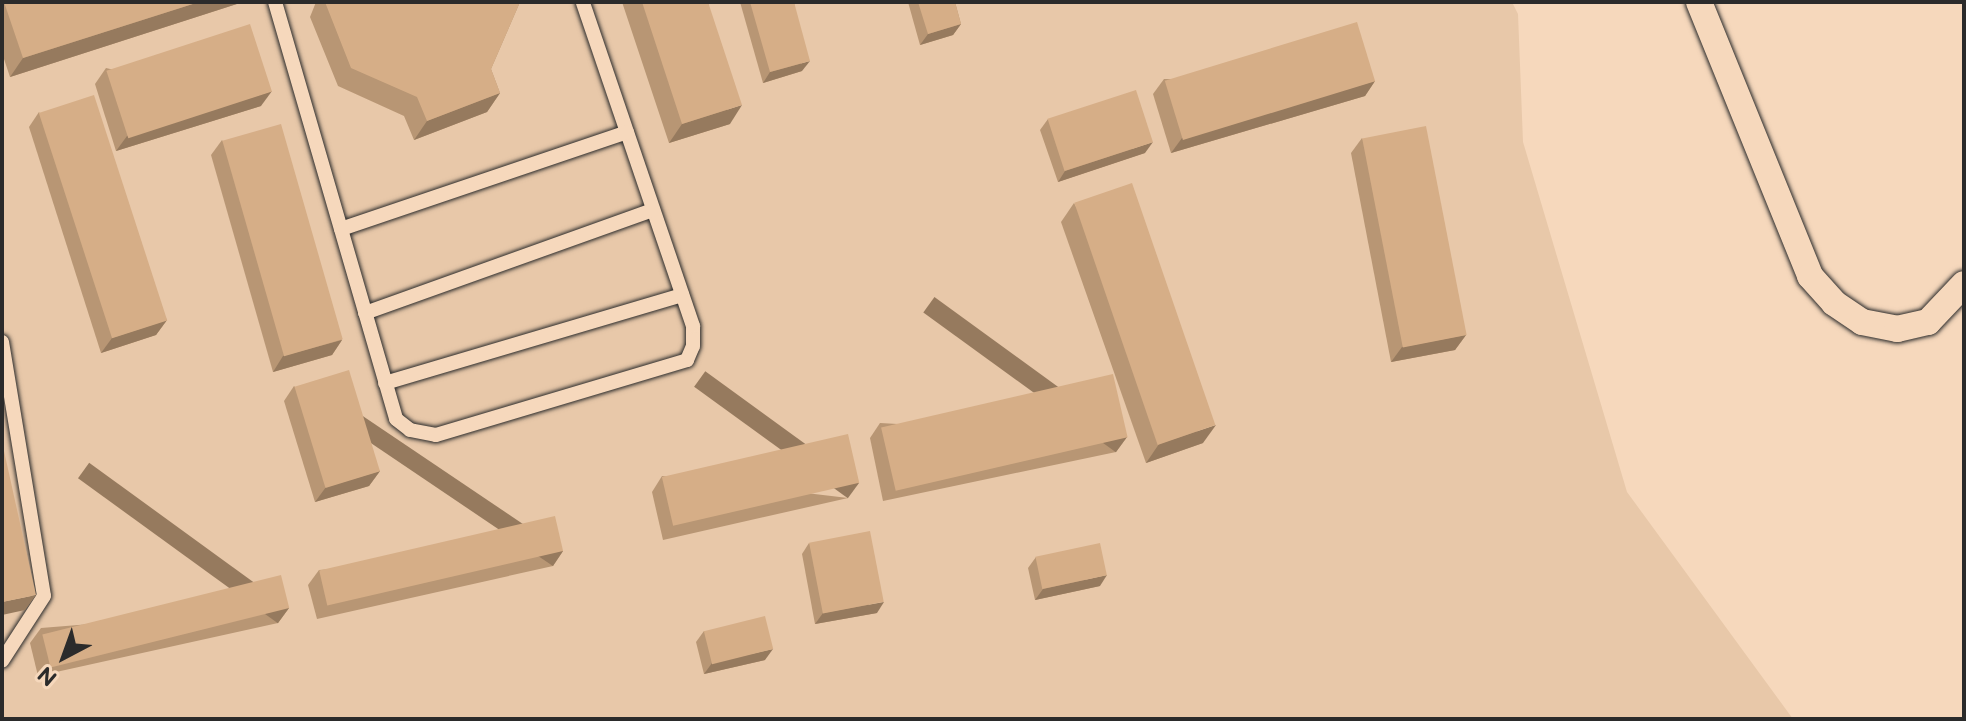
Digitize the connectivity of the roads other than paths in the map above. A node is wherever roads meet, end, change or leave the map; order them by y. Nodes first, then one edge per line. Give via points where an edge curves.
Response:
1 (275, 2) edge
2 (583, 2) edge
3 (1699, 2) edge
4 (627, 132) junction
5 (653, 210) junction
6 (341, 229) junction
7 (1964, 284) edge
8 (682, 295) junction
9 (365, 313) junction
10 (2, 342) edge
11 (385, 383) junction
12 (2, 661) edge

1 - 6 lane
2 - 4 lane
3 - 7 street via 1810,276 1834,303 1862,322 1897,329 1928,322
4 - 5 lane
4 - 6 lane
5 - 8 lane
5 - 9 lane
6 - 9 lane
8 - 11 lane
8 - 11 lane via 693,326 687,360 599,387 436,435 410,430 396,419
9 - 11 lane
10 - 12 lane via 44,596

